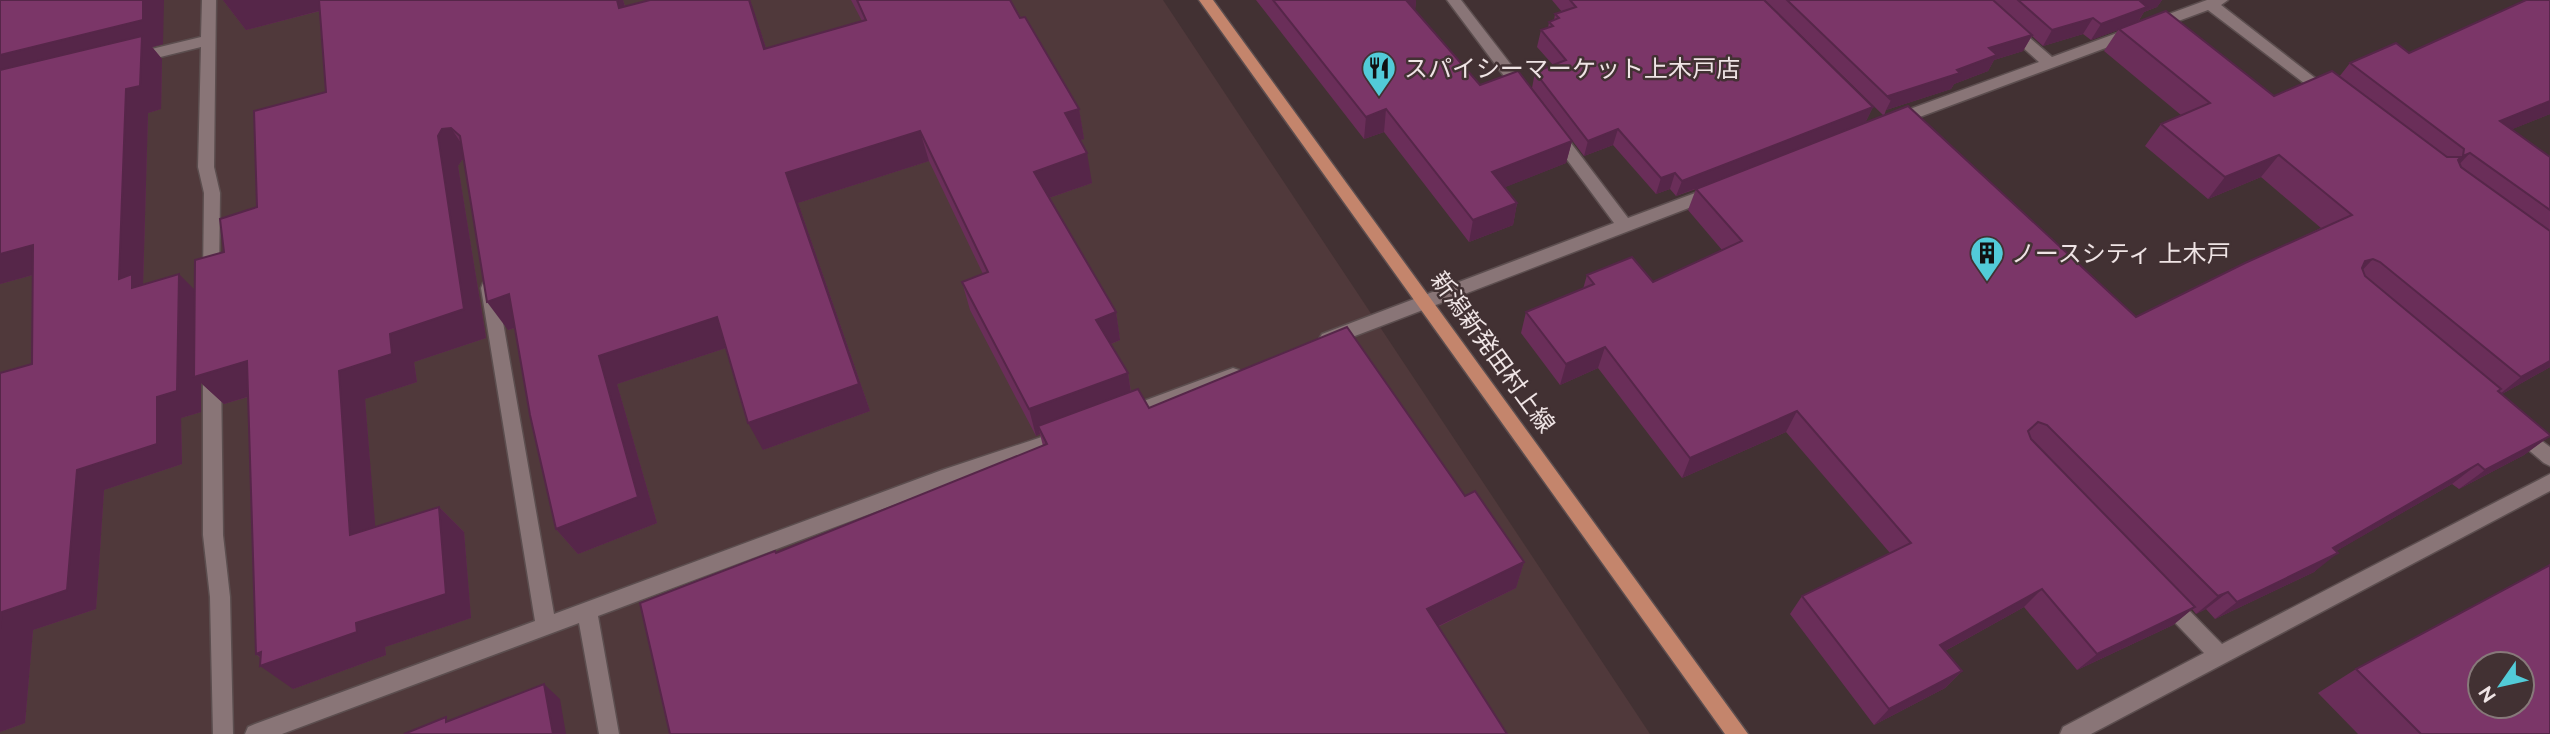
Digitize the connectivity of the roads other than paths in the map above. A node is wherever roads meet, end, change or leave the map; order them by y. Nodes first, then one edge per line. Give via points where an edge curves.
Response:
1 (209, 0) edge
2 (1206, 0) edge
3 (1454, 0) edge
4 (1977, 0) edge
5 (2216, 2) edge
6 (208, 40) junction
7 (117, 63) edge
8 (2050, 63) junction
9 (2343, 105) edge
10 (1881, 126) edge
11 (1728, 186) edge
12 (1626, 227) junction
13 (487, 274) edge
14 (211, 298) edge
15 (1427, 303) junction
16 (1309, 346) edge
17 (212, 354) edge
18 (1256, 366) edge
19 (1112, 419) edge
20 (2508, 423) edge
21 (1086, 429) edge
22 (2550, 458) edge
23 (2550, 482) edge
24 (2154, 587) edge
25 (587, 610) junction
26 (546, 626) junction
27 (2219, 655) junction
28 (223, 734) edge
29 (255, 734) edge
30 (609, 734) edge
31 (1738, 734) edge
32 (2070, 734) edge

1 - 6 street
2 - 15 main road, 新潟新発田村上線
3 - 12 street
4 - 8 street
5 - 8 street
5 - 9 street
6 - 7 street
6 - 14 street via 205,167 212,193
8 - 10 street
11 - 12 street
12 - 15 street
13 - 26 street
15 - 16 street
15 - 31 main road, 新潟新発田村上線
17 - 28 street via 213,535 220,597
18 - 19 street
20 - 22 street
21 - 25 street
23 - 27 street
24 - 27 street
25 - 26 street
25 - 30 street
26 - 29 street
27 - 32 street

